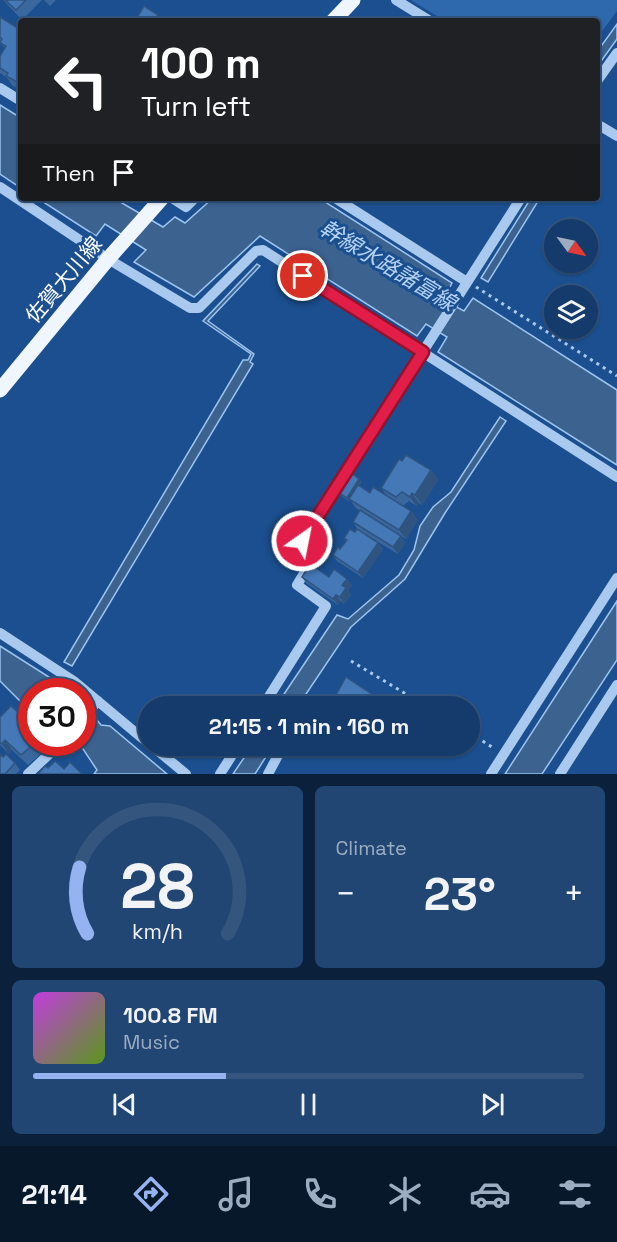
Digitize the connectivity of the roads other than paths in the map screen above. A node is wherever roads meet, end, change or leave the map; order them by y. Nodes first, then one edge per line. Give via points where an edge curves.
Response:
1 (353, 0) edge
2 (396, 0) edge
3 (336, 18) edge
4 (425, 18) edge
5 (617, 53) edge
6 (600, 77) edge
7 (0, 88) edge
8 (18, 99) edge
9 (600, 126) edge
10 (617, 136) edge
11 (0, 187) edge
12 (18, 199) edge
13 (21, 201) edge
14 (159, 201) edge
15 (177, 201) edge
16 (192, 201) edge
17 (340, 201) edge
18 (518, 201) edge
19 (108, 259) junction
20 (467, 282) junction
21 (423, 352) junction
22 (0, 390) edge
23 (617, 477) edge
24 (617, 578) edge
25 (0, 633) edge
26 (617, 684) edge
27 (269, 696) edge
28 (98, 701) junction
29 (96, 703) edge
30 (138, 734) edge
31 (47, 756) edge
32 (164, 756) edge
33 (232, 756) edge
34 (278, 756) edge
35 (28, 774) edge
36 (186, 774) edge
37 (220, 774) edge
38 (268, 774) edge
39 (491, 774) edge
40 (560, 774) edge

1 - 3 main road
2 - 4 street
5 - 6 street
7 - 8 street
9 - 10 street
11 - 12 street
13 - 19 street
14 - 19 main road, 佐賀大川線
15 - 16 street via 186,207
17 - 20 street
18 - 20 street
19 - 21 street via 190,308 199,308 256,251 263,250
19 - 22 main road, 佐賀大川線
20 - 21 street
21 - 23 street
21 - 27 street via 302,541 316,553 297,585 326,606
24 - 39 street
25 - 28 street
26 - 40 street
28 - 29 street
28 - 30 street
31 - 35 street
32 - 36 street
33 - 37 street
34 - 38 street

